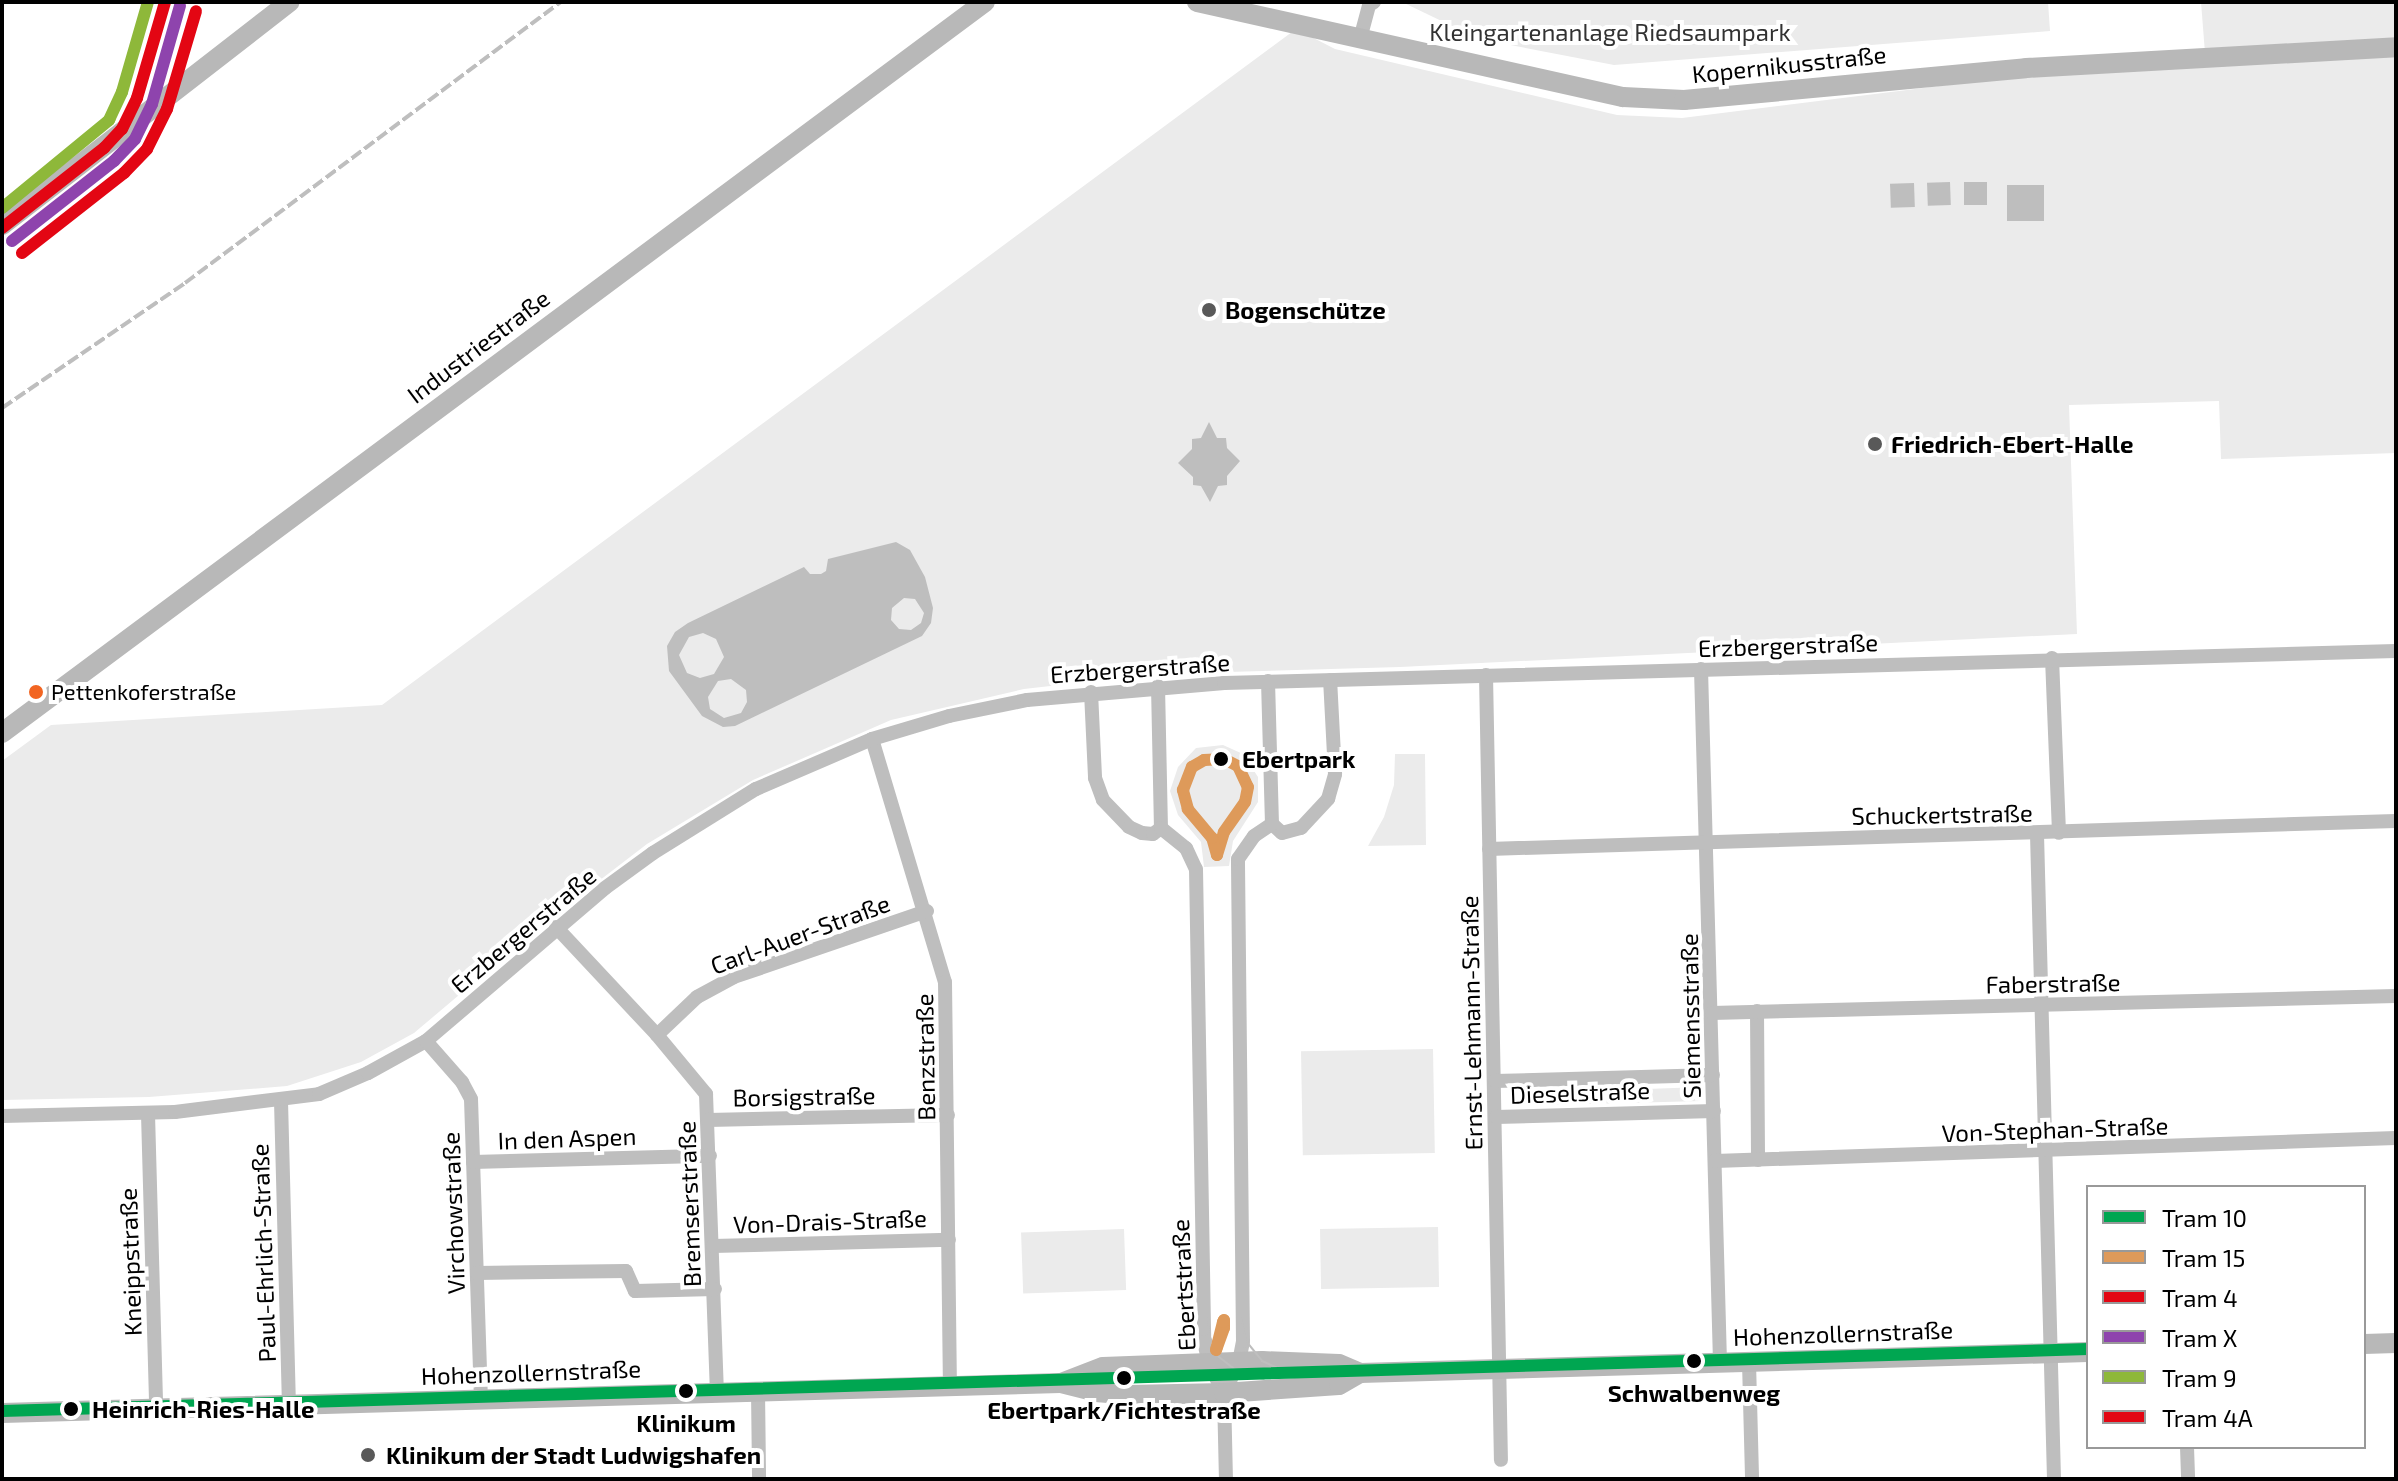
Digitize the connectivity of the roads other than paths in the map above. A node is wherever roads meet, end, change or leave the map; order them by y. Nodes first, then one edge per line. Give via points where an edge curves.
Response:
1 (290, 2) edge
2 (985, 2) edge
3 (1197, 2) edge
4 (1374, 2) edge
5 (1360, 39) junction
6 (2396, 47) edge
7 (2, 225) edge
8 (2396, 651) edge
9 (2052, 658) junction
10 (1701, 669) junction
11 (1486, 675) junction
12 (1330, 680) junction
13 (1268, 681) junction
14 (1158, 686) junction
15 (1091, 692) junction
16 (2, 733) edge
17 (872, 739) junction
18 (2396, 821) edge
19 (1272, 824) junction
20 (1161, 828) junction
21 (2059, 833) junction
22 (2037, 834) junction
23 (1707, 842) junction
24 (1489, 849) junction
25 (927, 911) junction
26 (556, 927) junction
27 (2396, 996) edge
28 (2041, 1005) junction
29 (1757, 1011) junction
30 (1712, 1013) junction
31 (657, 1035) junction
32 (426, 1041) junction
33 (1713, 1075) junction
34 (1495, 1081) junction
35 (281, 1101) junction
36 (1714, 1111) junction
37 (148, 1114) junction
38 (948, 1115) junction
39 (2, 1116) edge
40 (1496, 1117) junction
41 (708, 1120) junction
42 (2396, 1138) edge
43 (2044, 1152) junction
44 (710, 1156) junction
45 (1758, 1160) junction
46 (1715, 1161) junction
47 (473, 1162) junction
48 (949, 1240) junction
49 (713, 1246) junction
50 (477, 1273) junction
51 (715, 1289) junction
52 (2396, 1343) edge
53 (2366, 1344) edge
54 (2086, 1352) edge
55 (2051, 1353) junction
56 (1239, 1362) junction
57 (1720, 1362) junction
58 (1749, 1362) junction
59 (1209, 1364) junction
60 (1500, 1369) junction
61 (1360, 1373) junction
62 (1061, 1383) junction
63 (950, 1385) junction
64 (758, 1391) junction
65 (717, 1393) junction
66 (1224, 1393) junction
67 (481, 1400) junction
68 (289, 1405) junction
69 (156, 1409) junction
70 (2, 1413) edge
71 (2187, 1449) edge
72 (1501, 1460) dead end
73 (759, 1479) edge
74 (1226, 1479) edge
75 (1752, 1479) edge
76 (2054, 1479) edge
77 (2188, 1479) edge

1 - 7 street
2 - 16 street, Industriestraße
3 - 5 street, Kopernikusstraße
4 - 5 street
5 - 6 street, Kopernikusstraße via 1623,97 1684,100 2026,68
8 - 9 street, Erzbergerstraße
9 - 10 street, Erzbergerstraße
9 - 21 street
10 - 11 street, Erzbergerstraße
10 - 23 street, Siemensstraße
11 - 12 street, Erzbergerstraße
11 - 24 street, Ernst-Lehmann-Straße
12 - 13 street, Erzbergerstraße
12 - 19 street via 1335,774 1328,799 1308,823 1291,833
13 - 14 street, Erzbergerstraße
13 - 19 street
14 - 15 street, Erzbergerstraße
14 - 20 street
15 - 17 street, Erzbergerstraße via 949,716
15 - 20 street via 1095,778 1103,800 1129,827 1153,834
17 - 25 street, Benzstraße
17 - 26 street, Erzbergerstraße via 756,789 703,820
18 - 21 street, Schuckertstraße
19 - 56 street via 1245,845 1237,873 1243,1334
20 - 59 street, Ebertstraße via 1190,853 1196,869 1204,1327
21 - 22 street, Schuckertstraße
22 - 23 street, Schuckertstraße
22 - 28 street
23 - 24 street, Schuckertstraße
23 - 30 street, Siemensstraße
24 - 34 street, Ernst-Lehmann-Straße
25 - 31 street, Carl-Auer-Straße via 734,977 697,997
25 - 38 street, Benzstraße via 945,982
26 - 31 street, Bremserstraße
26 - 32 street, Erzbergerstraße
27 - 28 street, Faberstraße
28 - 29 street, Faberstraße
28 - 43 street
29 - 30 street, Faberstraße
29 - 45 street
30 - 33 street, Siemensstraße
31 - 41 street, Bremserstraße via 706,1094
32 - 35 street, Erzbergerstraße via 319,1094
32 - 47 street, Virchowstraße via 471,1099
33 - 34 street, Dieselstraße
33 - 36 street, Siemensstraße
34 - 40 street, Ernst-Lehmann-Straße
35 - 37 street, Erzbergerstraße
35 - 68 street, Paul-Ehrlich-Straße
36 - 40 street, Dieselstraße
36 - 46 street, Siemensstraße
37 - 39 street, Erzbergerstraße
37 - 69 street, Kneippstraße
38 - 41 street, Borsigstraße
38 - 48 street, Benzstraße
40 - 60 street, Ernst-Lehmann-Straße
41 - 44 street, Bremserstraße
42 - 43 street, Von-Stephan-Straße
43 - 45 street, Von-Stephan-Straße
43 - 55 street
44 - 47 street, In den Aspen
44 - 49 street, Bremserstraße
45 - 46 street, Von-Stephan-Straße
46 - 57 street, Siemensstraße
47 - 50 street, Virchowstraße
48 - 49 street, Von-Drais-Straße
48 - 63 street, Benzstraße
49 - 51 street, Bremserstraße
50 - 51 street via 626,1271 635,1291
50 - 67 street, Virchowstraße
51 - 65 street, Bremserstraße
52 - 53 street
54 - 55 street, Hohenzollernstraße
55 - 58 street, Hohenzollernstraße
55 - 76 street
56 - 59 street, Hohenzollernstraße
56 - 61 street, Hohenzollernstraße via 1339,1364
56 - 66 street
57 - 58 street, Hohenzollernstraße
57 - 60 street, Hohenzollernstraße
58 - 75 street
59 - 62 street, Hohenzollernstraße via 1103,1367
59 - 66 street, Ebertstraße
60 - 61 street, Hohenzollernstraße
60 - 72 street, Ernst-Lehmann-Straße
61 - 66 street, Hohenzollernstraße via 1339,1385
62 - 63 street, Hohenzollernstraße
62 - 66 street, Hohenzollernstraße via 1129,1395
63 - 64 street, Hohenzollernstraße
64 - 65 street, Hohenzollernstraße
64 - 73 street
65 - 67 street, Hohenzollernstraße
66 - 74 street
67 - 68 street, Hohenzollernstraße
68 - 69 street, Hohenzollernstraße
69 - 70 street, Hohenzollernstraße
71 - 77 street

